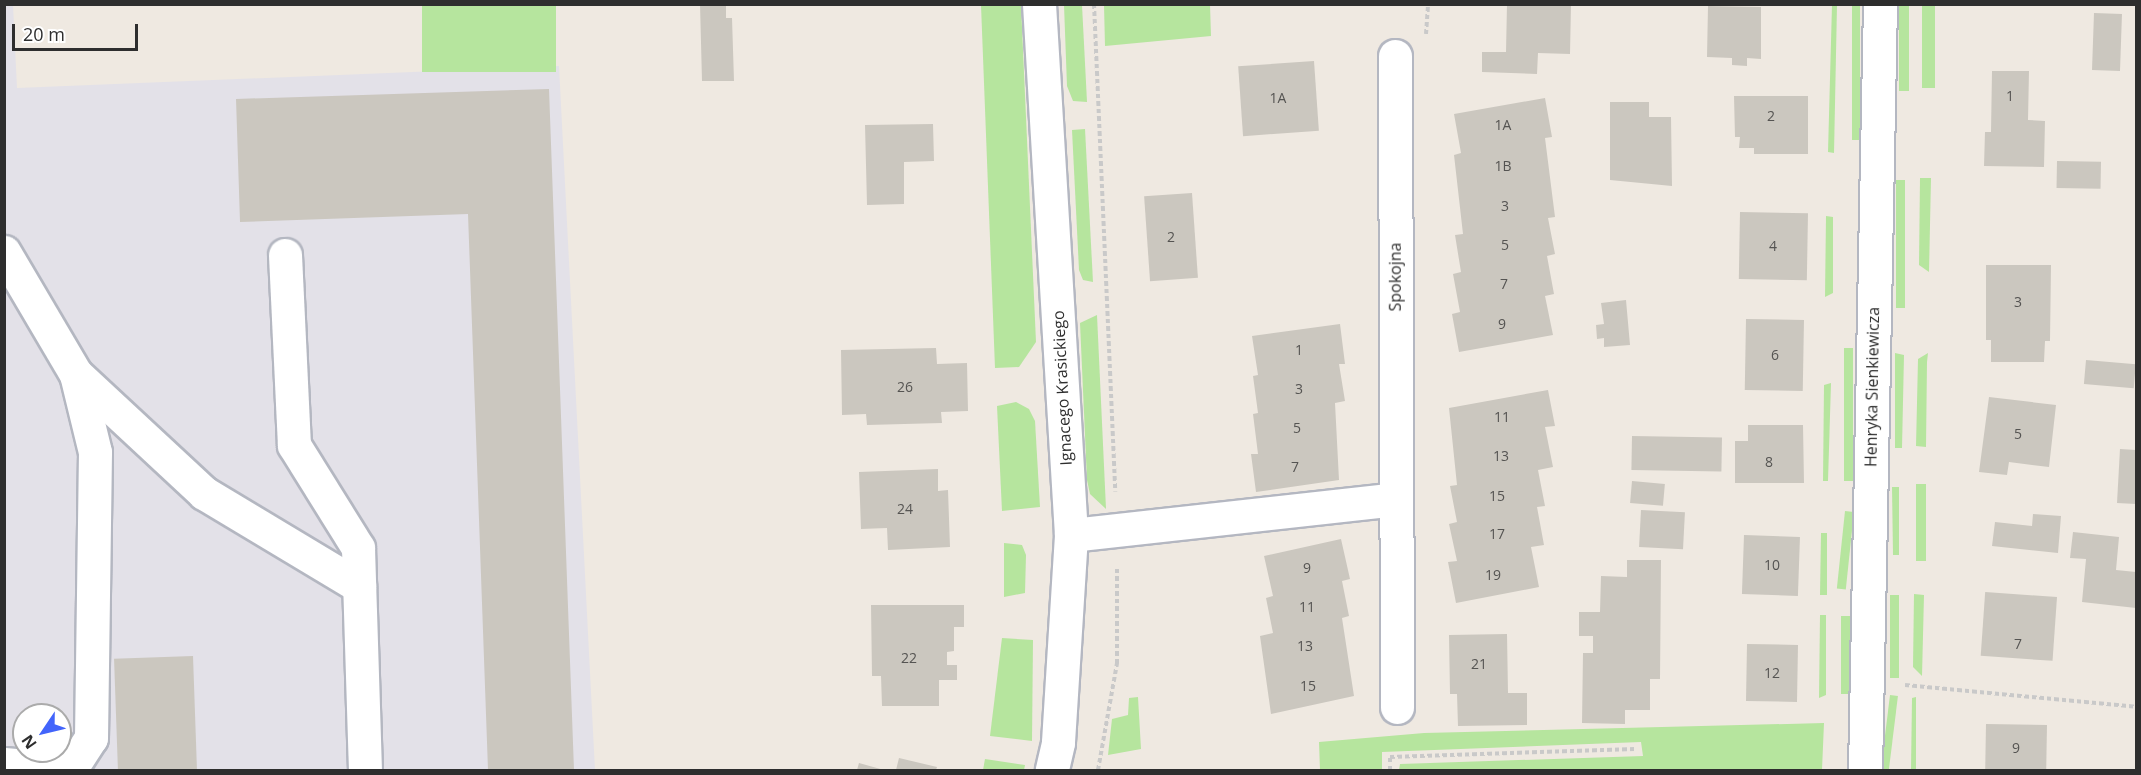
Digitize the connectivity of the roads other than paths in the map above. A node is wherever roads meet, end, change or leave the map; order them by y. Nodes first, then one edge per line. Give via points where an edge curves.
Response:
1 (1039, 4) edge
2 (1880, 4) edge
3 (1395, 56) dead end
4 (4, 252) edge
5 (285, 255) dead end
6 (76, 374) junction
7 (1395, 499) junction
8 (1071, 535) junction
9 (359, 586) junction
10 (1397, 707) dead end
11 (4, 764) edge
12 (365, 771) edge
13 (1052, 771) edge
14 (1865, 771) edge

1 - 8 street, Ignacego Krasickiego
2 - 14 street, Henryka Sienkiewicza
3 - 7 street, Spokojna
4 - 6 street
5 - 9 street via 294,445 358,548
6 - 9 street via 204,493
6 - 11 street via 95,452 91,738 70,770
7 - 8 street
7 - 10 street, Spokojna
8 - 13 street, Ignacego Krasickiego via 1058,743
9 - 12 street

